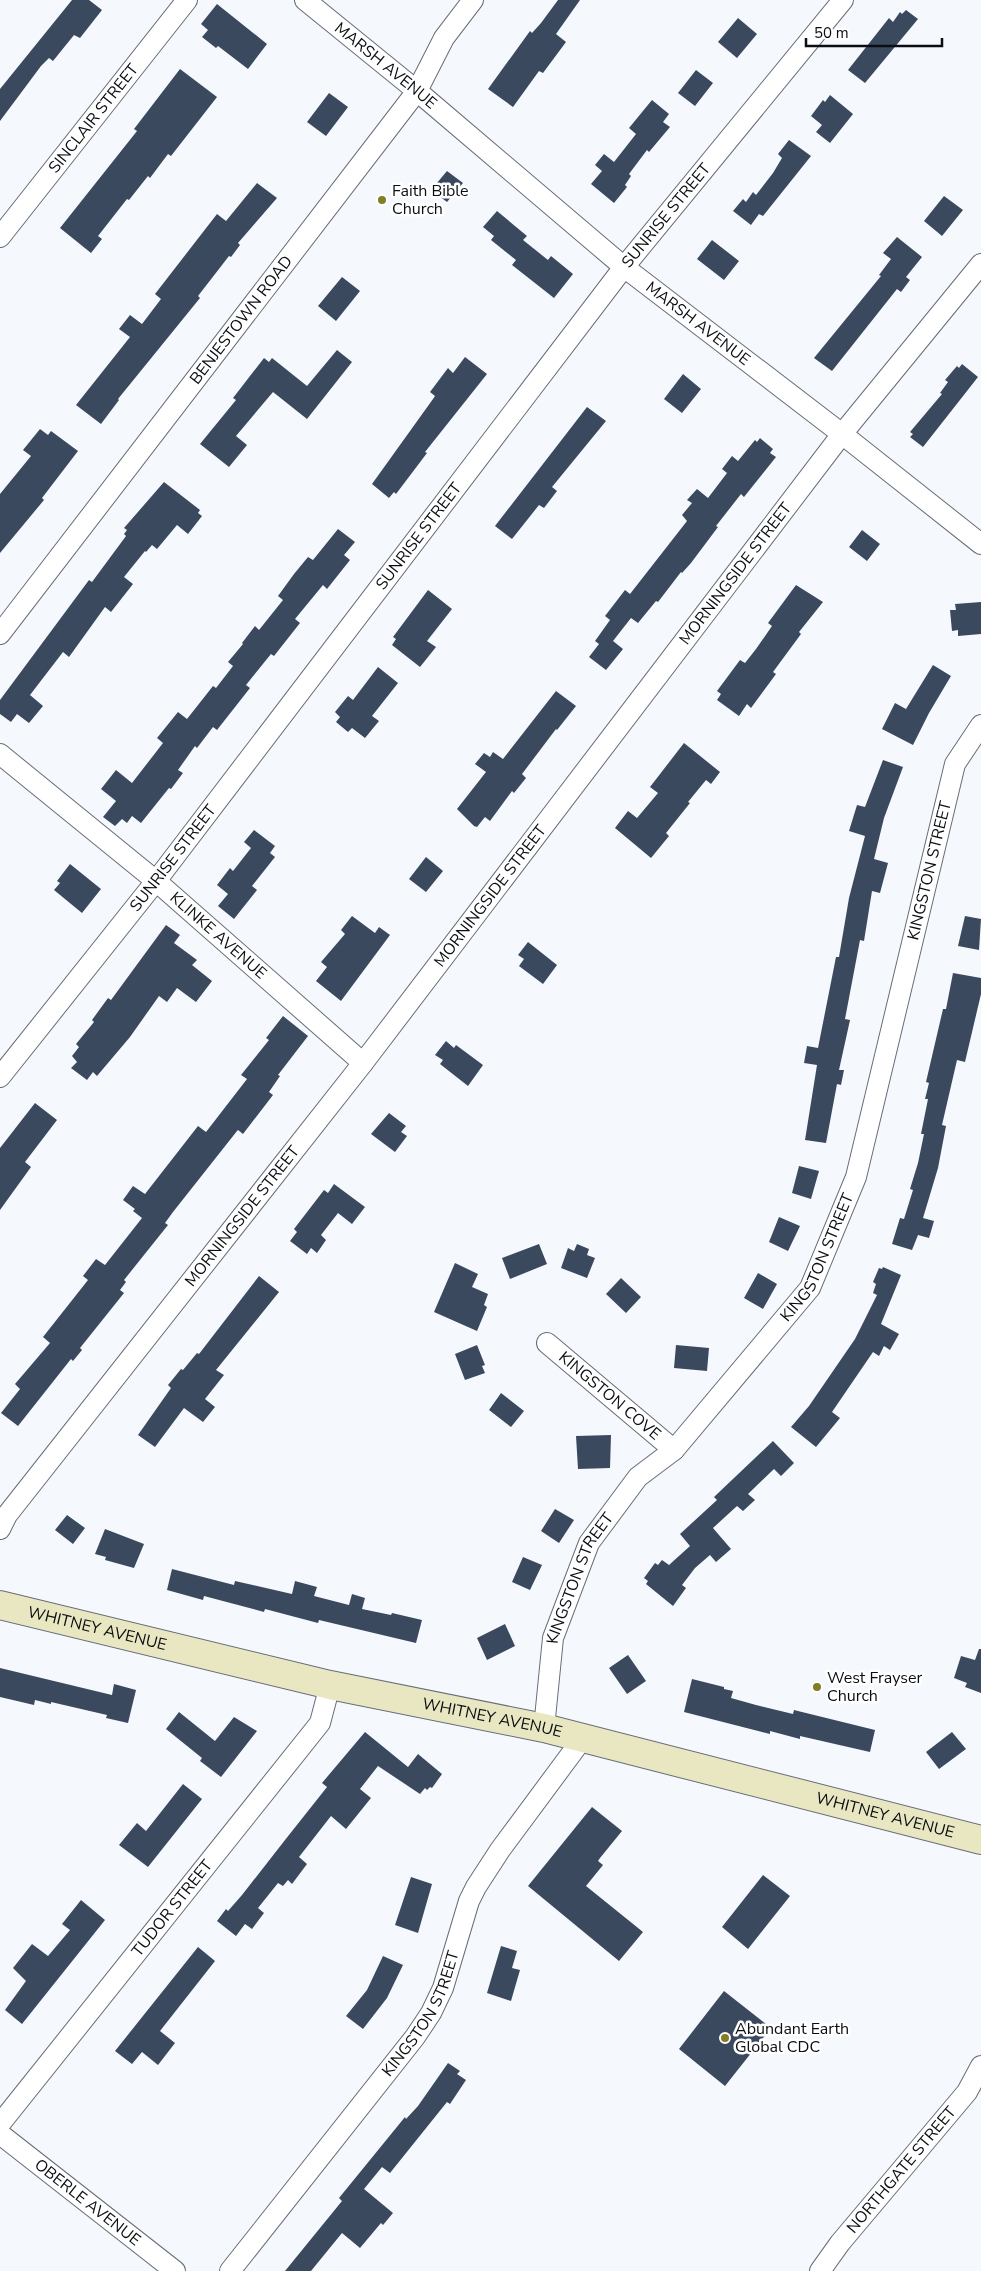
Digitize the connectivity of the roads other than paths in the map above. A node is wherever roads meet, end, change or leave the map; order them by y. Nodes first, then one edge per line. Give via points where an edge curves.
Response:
1 (187, 0) edge
2 (305, 0) edge
3 (473, 0) edge
4 (843, 0) edge
5 (417, 91) junction
6 (0, 237) edge
7 (981, 264) edge
8 (624, 268) junction
9 (842, 434) junction
10 (981, 544) edge
11 (0, 634) edge
12 (981, 725) edge
13 (0, 754) edge
14 (156, 881) junction
15 (363, 1063) junction
16 (0, 1077) edge
17 (547, 1343) dead end
18 (674, 1450) junction
19 (0, 1529) edge
20 (0, 1605) edge
21 (330, 1684) junction
22 (544, 1728) junction
23 (583, 1738) junction
24 (981, 1840) edge
25 (981, 2066) edge
26 (0, 2124) edge
27 (0, 2134) edge
28 (175, 2271) edge
29 (230, 2271) edge
30 (820, 2271) edge

1 - 6 street, SINCLAIR STREET
2 - 5 street, MARSH AVENUE
3 - 5 street, BENJESTOWN ROAD via 444,38
4 - 8 street, SUNRISE STREET
5 - 8 street, MARSH AVENUE
5 - 11 street, BENJESTOWN ROAD
7 - 9 street, MORNINGSIDE STREET
8 - 9 street, MARSH AVENUE
8 - 14 street, SUNRISE STREET
9 - 10 street, MARSH AVENUE
9 - 15 street, MORNINGSIDE STREET
12 - 18 street, KINGSTON STREET via 955,764 856,1177 810,1288
13 - 14 street, KLINKE AVENUE
14 - 15 street, KLINKE AVENUE
14 - 16 street, SUNRISE STREET
15 - 19 street, MORNINGSIDE STREET via 7,1515
17 - 18 street, KINGSTON COVE
18 - 22 street, KINGSTON STREET via 638,1477 589,1543 553,1638
20 - 21 main road, WHITNEY AVENUE
21 - 22 main road, WHITNEY AVENUE
21 - 26 street, TUDOR STREET via 320,1723
22 - 23 main road, WHITNEY AVENUE
23 - 24 main road, WHITNEY AVENUE
23 - 29 street, KINGSTON STREET via 476,1887 442,1988 426,2021
25 - 30 street, NORTHGATE STREET via 967,2092
27 - 28 street, OBERLE AVENUE

